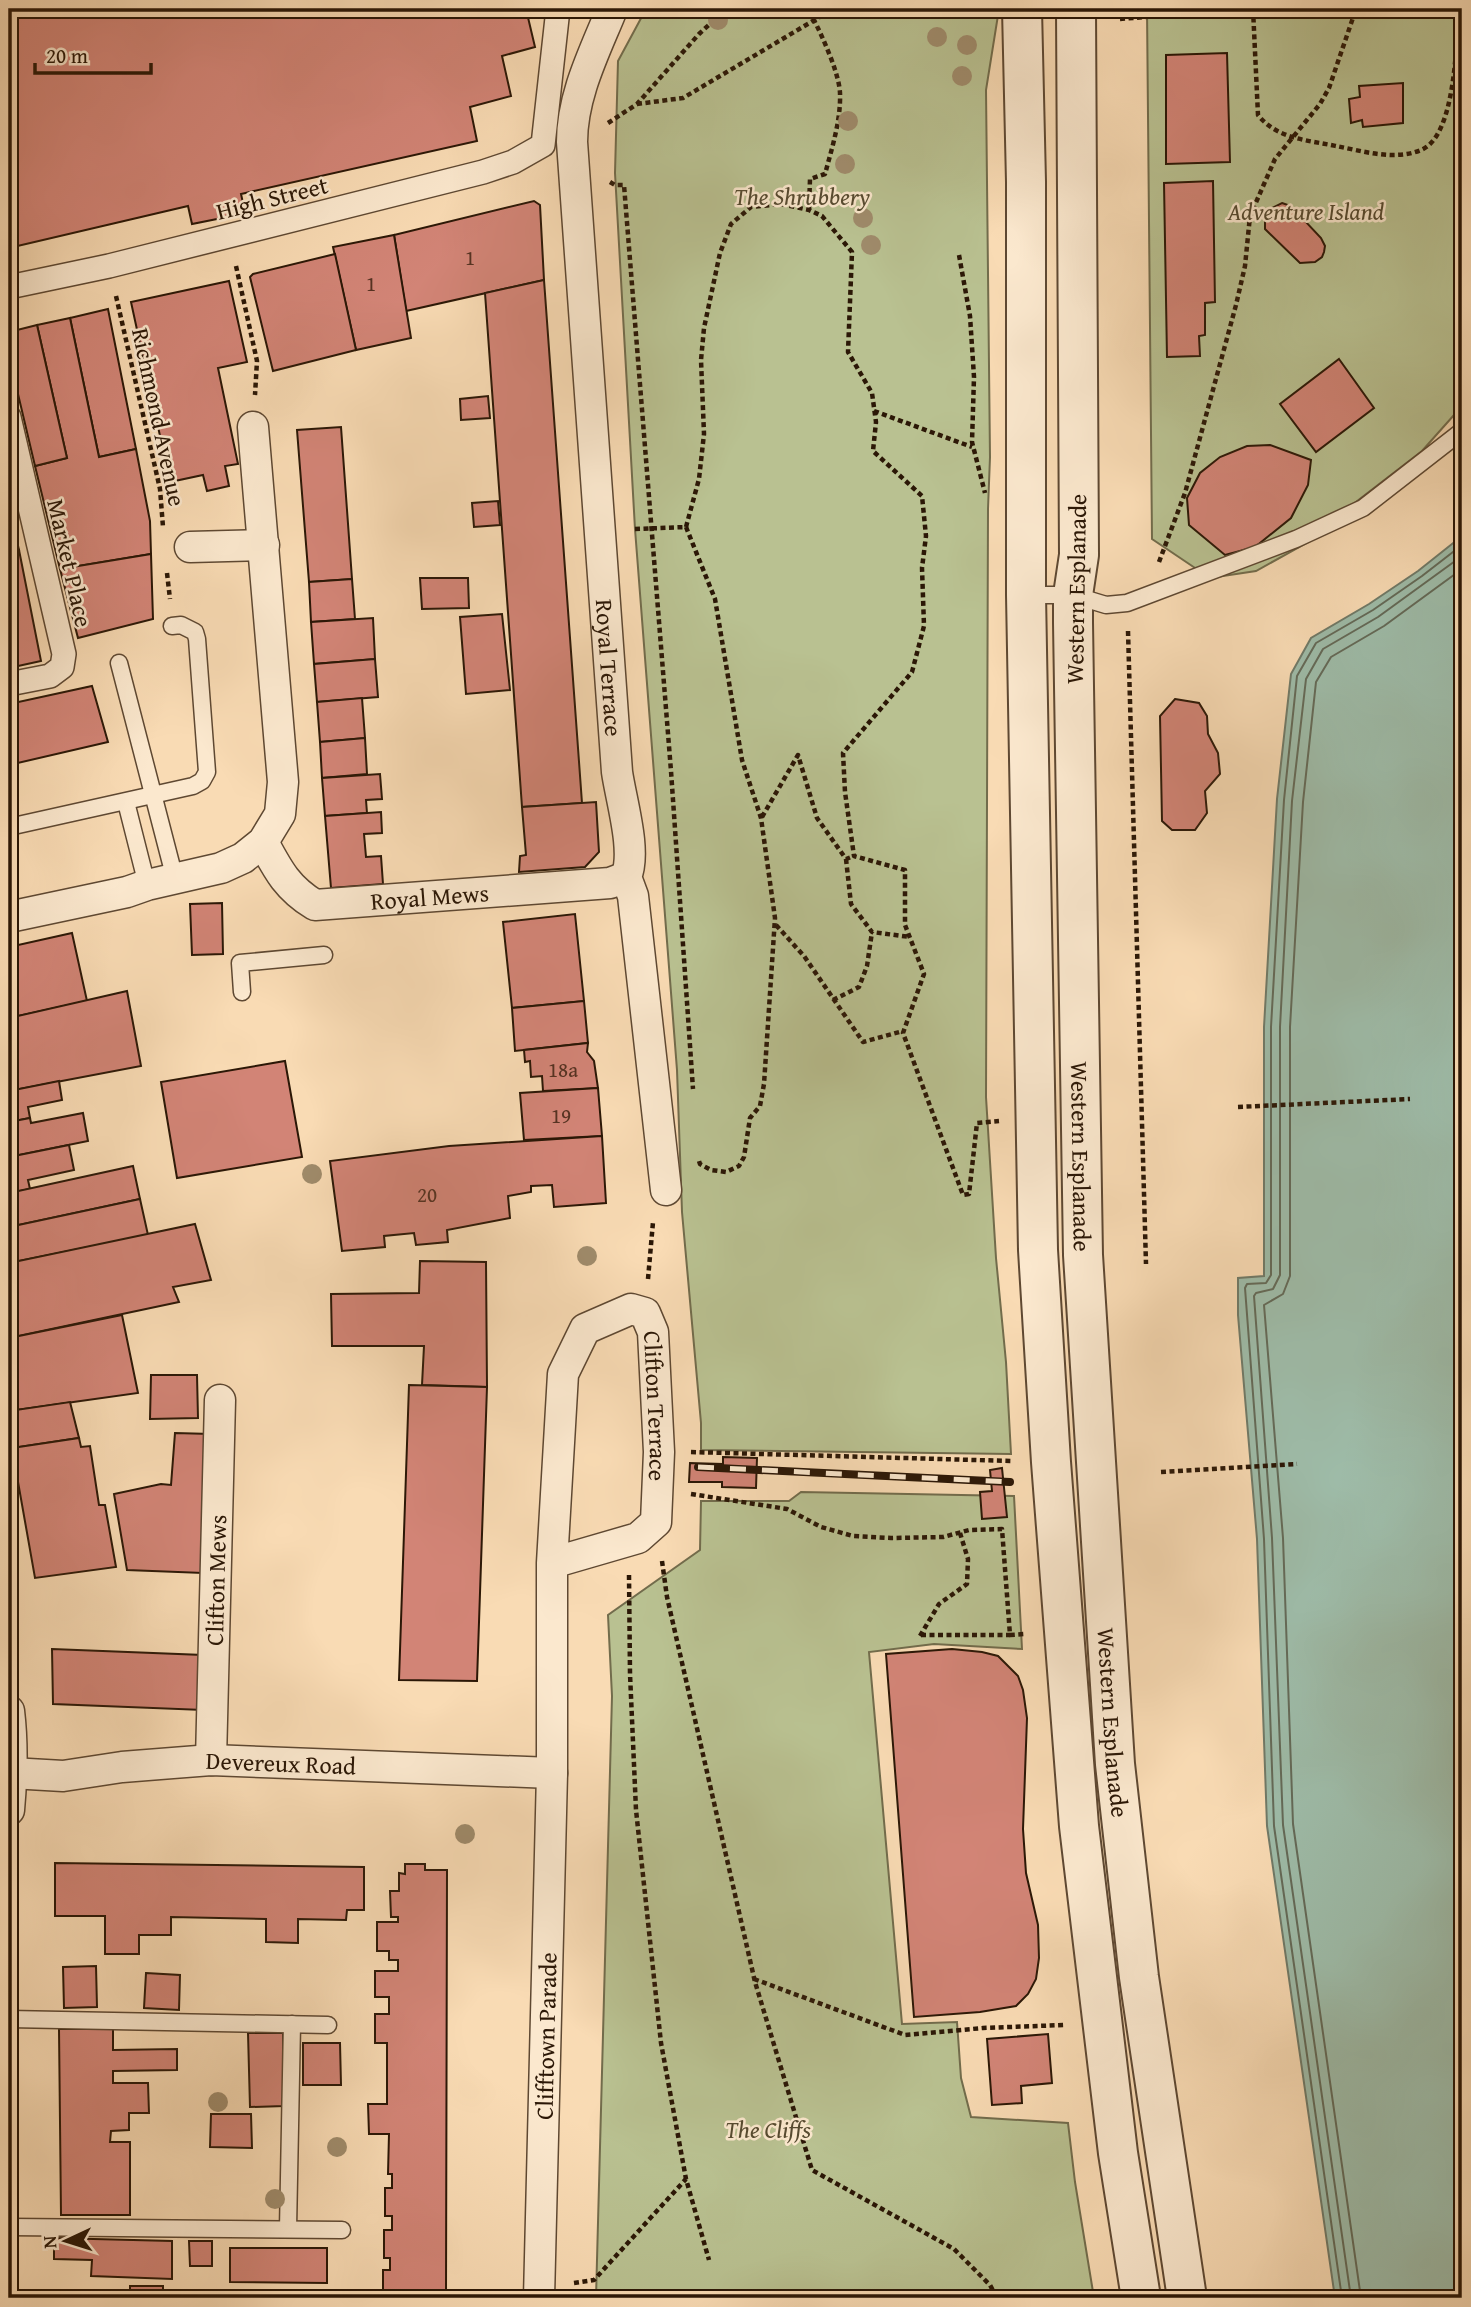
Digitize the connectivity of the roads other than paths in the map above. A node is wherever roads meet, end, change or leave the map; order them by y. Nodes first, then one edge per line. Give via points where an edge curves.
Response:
1 (558, 9) edge
2 (612, 9) edge
3 (1022, 9) edge
4 (1076, 9) edge
5 (9, 288) edge
6 (9, 417) edge
7 (253, 428) road end
8 (1462, 431) edge
9 (264, 545) junction
10 (178, 549) road end
11 (1026, 594) junction
12 (1073, 595) junction
13 (172, 626) road end
14 (119, 663) dead end
15 (9, 684) edge
16 (153, 796) junction
17 (126, 802) junction
18 (9, 827) edge
19 (263, 842) junction
20 (625, 877) junction
21 (161, 882) junction
22 (9, 917) edge
23 (324, 955) dead end
24 (242, 992) dead end
25 (666, 1190) road end
26 (220, 1401) dead end
27 (552, 1563) junction
28 (9, 1711) edge
29 (211, 1760) junction
30 (552, 1773) junction
31 (10, 1778) edge
32 (9, 1810) edge
33 (9, 2019) edge
34 (292, 2024) junction
35 (328, 2025) dead end
36 (9, 2227) edge
37 (288, 2229) junction
38 (342, 2230) dead end
39 (539, 2292) edge
40 (1141, 2298) edge
41 (1187, 2298) edge

1 - 5 street, High Street via 543,145 513,162 222,231 109,266
2 - 20 street, Royal Terrace via 581,88 572,142 617,772 629,847 630,867
3 - 11 street, Western Esplanade
4 - 12 street, Western Esplanade via 1079,555
6 - 15 street, Market Place via 64,654 62,667 50,676
7 - 9 street
8 - 12 lane via 1363,508 1296,539 1127,603 1106,605
9 - 10 street
9 - 19 street via 283,782 280,814
11 - 12 lane
11 - 40 street, Western Esplanade via 1038,1250 1051,1462 1079,1826 1118,2153
12 - 41 street, Western Esplanade via 1083,1255 1115,1764 1139,1977
13 - 16 lane via 195,632 198,639 207,772 193,786
14 - 16 lane
16 - 17 lane
16 - 21 lane
17 - 18 lane
17 - 21 lane
19 - 20 street, Royal Mews via 283,879 315,905 610,883
19 - 21 street via 221,868
20 - 25 street, Royal Terrace via 633,896
21 - 22 street
23 - 24 lane via 240,963
26 - 29 street, Clifton Mews
27 - 27 street, Clifton Terrace via 563,1374 585,1329 631,1309 645,1313 653,1332 659,1452 656,1522 638,1538
27 - 30 street, Clifton Terrace
28 - 31 street
29 - 30 street, Devereux Road
29 - 31 street, Devereux Road
30 - 39 street, Clifftown Parade
31 - 32 street
33 - 34 lane
34 - 35 lane
34 - 37 lane
36 - 37 lane
37 - 38 lane

